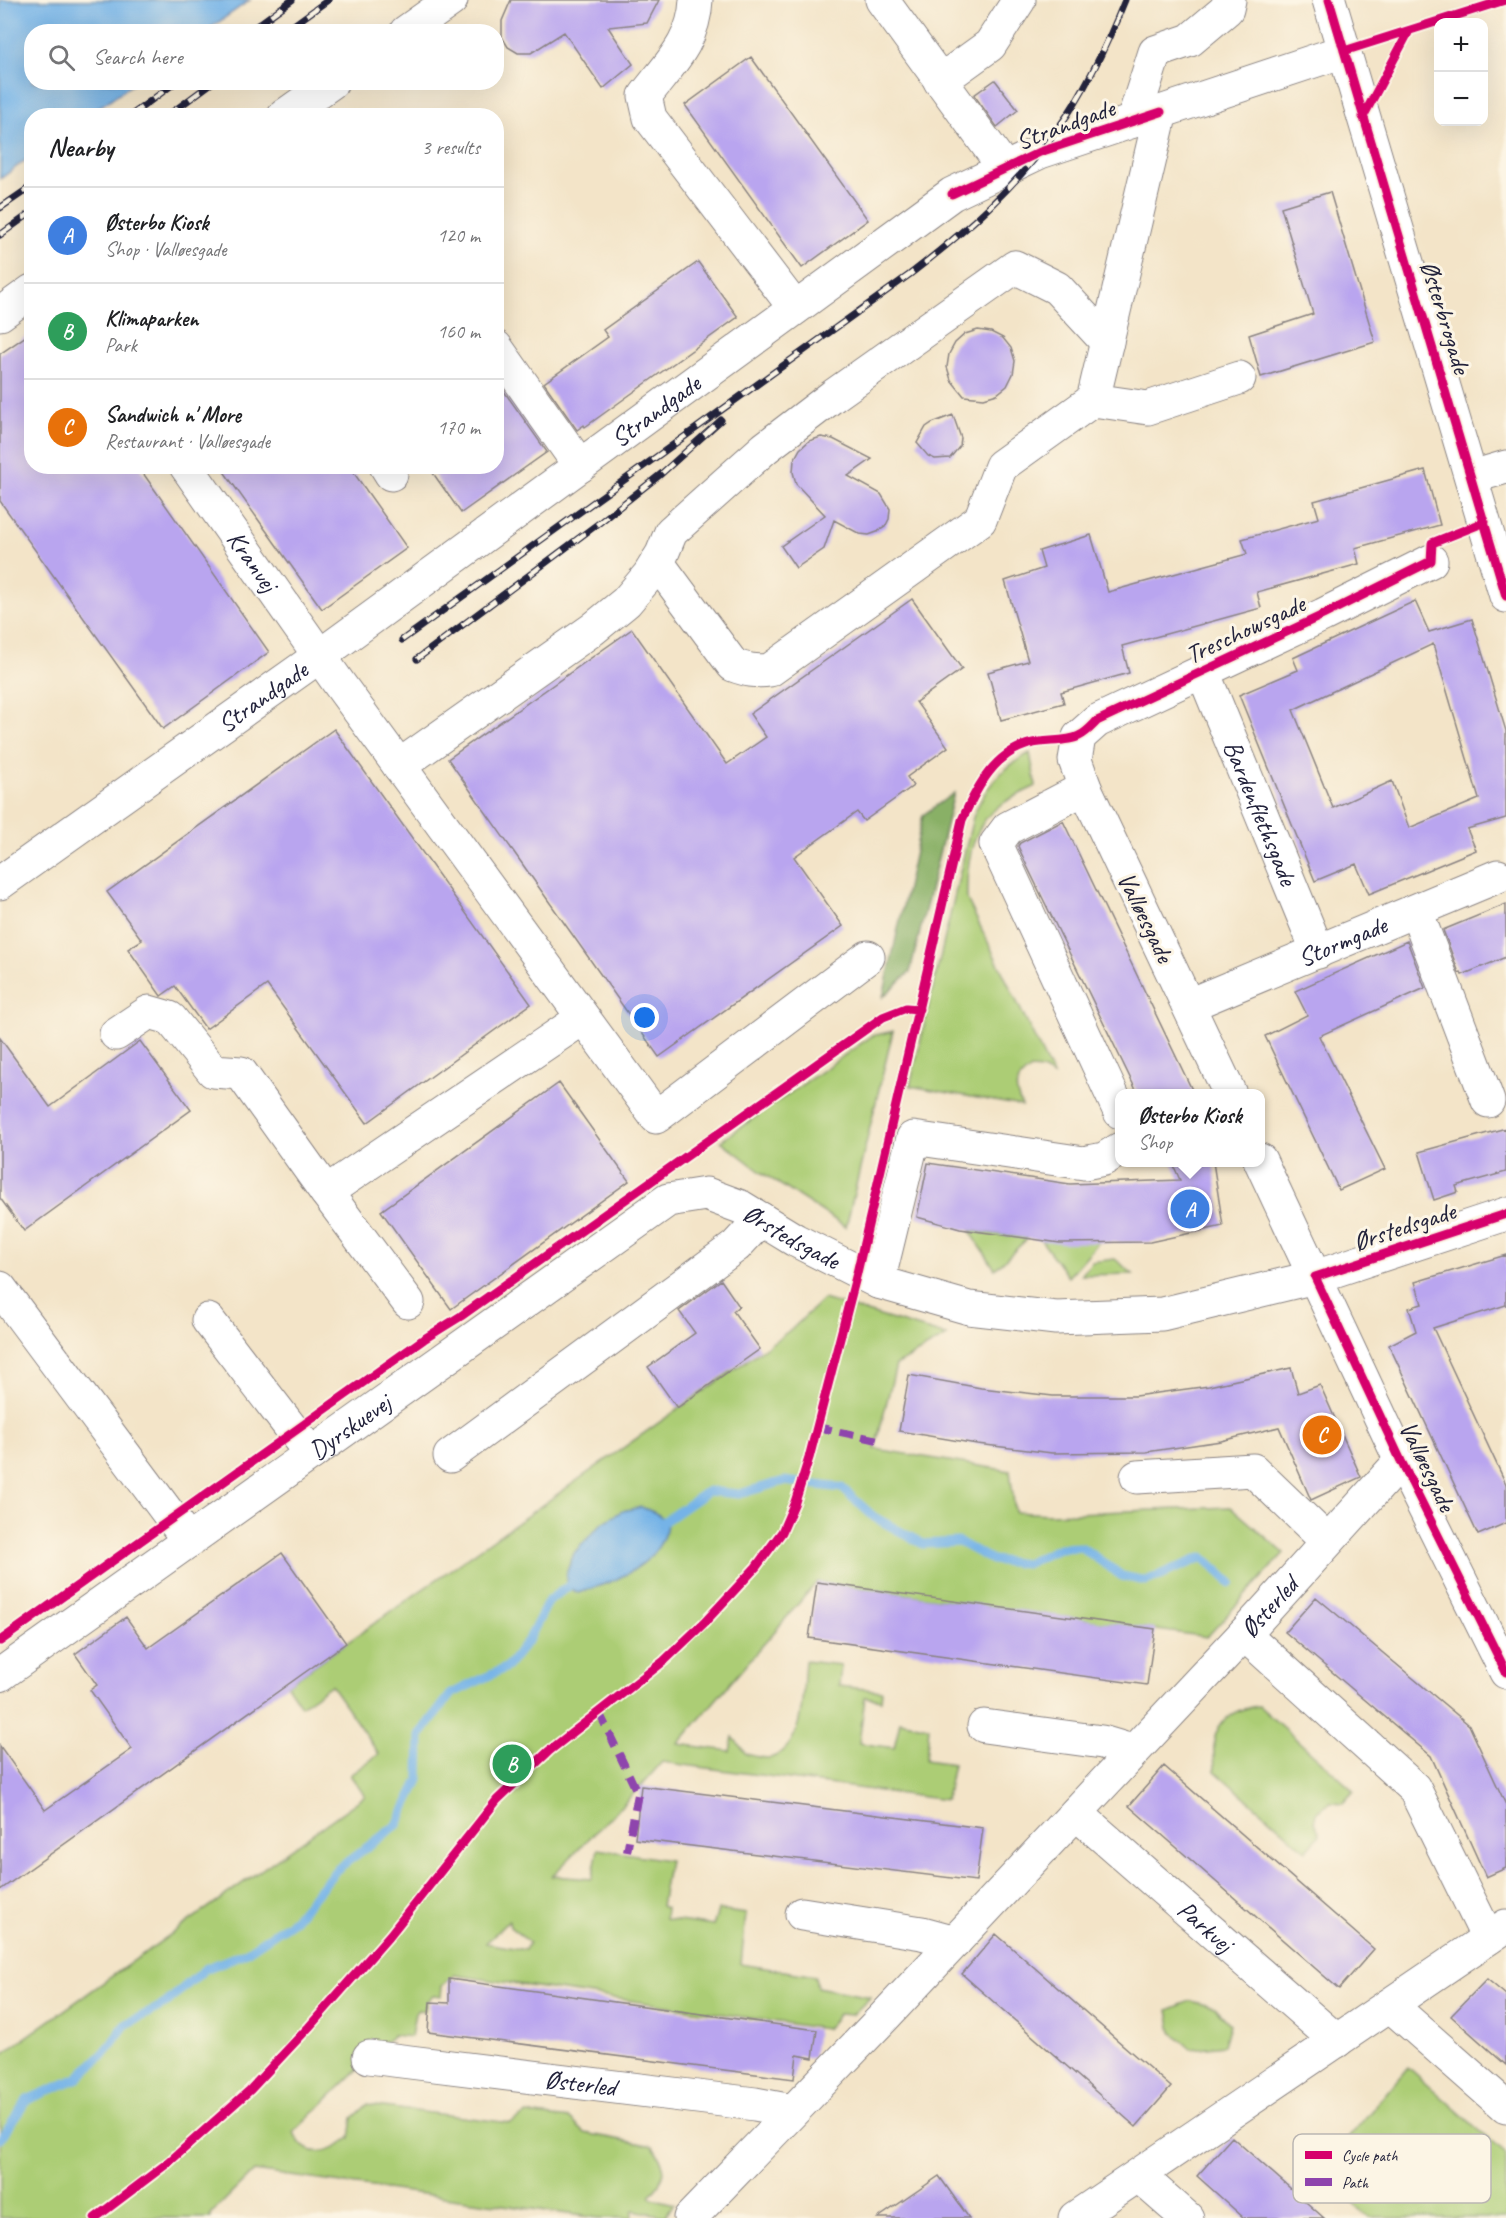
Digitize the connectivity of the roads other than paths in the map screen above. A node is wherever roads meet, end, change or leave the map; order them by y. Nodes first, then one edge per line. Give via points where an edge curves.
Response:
1 (451, 0) edge
2 (696, 0) edge
3 (882, 0) edge
4 (1019, 0) edge
5 (1229, 0) edge
6 (1329, 0) edge
7 (417, 24) edge
8 (1344, 51) junction
9 (940, 81) junction
10 (327, 97) edge
11 (302, 108) edge
12 (1147, 117) junction
13 (1005, 169) junction
14 (24, 297) edge
15 (795, 309) junction
16 (0, 314) edge
17 (1107, 342) junction
18 (504, 358) edge
19 (1239, 378) dead end
20 (1094, 400) junction
21 (580, 466) junction
22 (1506, 467) edge
23 (192, 474) edge
24 (1472, 477) junction
25 (1431, 561) dead end
26 (657, 562) junction
27 (1506, 596) edge
28 (321, 655) junction
29 (1203, 672) junction
30 (1079, 736) joint
31 (399, 766) junction
32 (1085, 788) junction
33 (1498, 876) dead end
34 (0, 882) edge
35 (1416, 911) junction
36 (1318, 952) junction
37 (868, 957) dead end
38 (1189, 1005) junction
39 (583, 1018) junction
40 (116, 1034) dead end
41 (1228, 1089) edge
42 (1488, 1101) dead end
43 (1115, 1103) edge
44 (1115, 1152) edge
45 (1263, 1167) edge
46 (326, 1192) junction
47 (706, 1194) joint
48 (1506, 1214) edge
49 (760, 1219) junction
50 (1315, 1277) junction
51 (878, 1282) junction
52 (0, 1288) edge
53 (408, 1302) dead end
54 (208, 1320) dead end
55 (311, 1454) junction
56 (450, 1456) dead end
57 (1401, 1461) junction
58 (1137, 1477) dead end
59 (189, 1541) junction
60 (1327, 1541) junction
61 (1244, 1634) junction
62 (1506, 1672) edge
63 (0, 1675) edge
64 (984, 1726) dead end
65 (1132, 1751) junction
66 (1076, 1813) junction
67 (802, 1914) dead end
68 (1497, 1932) edge
69 (955, 1942) junction
70 (1390, 2005) junction
71 (1337, 2041) junction
72 (369, 2057) dead end
73 (1506, 2107) edge
74 (792, 2111) junction
75 (1138, 2176) junction
76 (690, 2218) edge
77 (1075, 2218) edge
78 (1187, 2218) edge

1 - 7 street
2 - 15 street via 684,46 645,96 650,118
3 - 9 street
4 - 9 street via 990,45
5 - 12 street via 1227,9 1190,40 1155,52
6 - 8 street, Østerbrogade
8 - 12 street, Strandgade
8 - 24 street, Østerbrogade
9 - 13 street
10 - 11 street
12 - 13 street, Strandgade via 1040,152
12 - 17 street
13 - 15 street, Strandgade via 952,194
14 - 16 street
15 - 21 street, Strandgade
17 - 20 street
17 - 26 street via 1057,288 1015,267 765,448 671,532
18 - 21 street
19 - 20 street via 1149,408
20 - 26 street via 1001,466 980,520 770,670 749,671 733,665
21 - 28 street, Strandgade
22 - 24 street
23 - 28 street, Kranvej
24 - 27 street, Østerbrogade
25 - 29 street, Treschowsgade
26 - 31 street via 626,602 593,629
28 - 31 street, Kranvej
28 - 34 street, Strandgade
29 - 30 street, Treschowsgade via 1097,721
29 - 36 street, Bardenflethsgade
30 - 32 street, Valløesgade via 1075,760
31 - 39 street, Kranvej
32 - 38 street, Valløesgade
32 - 43 street via 1008,828 996,844
33 - 35 street, Stormgade
35 - 36 street, Stormgade
35 - 42 street
36 - 38 street, Stormgade
37 - 39 street, Kranvej via 656,1117
38 - 41 street, Valløesgade
39 - 46 street
40 - 46 street via 149,1012 170,1018 213,1071 241,1074
44 - 51 street via 1104,1159 1084,1163 913,1138
45 - 50 street, Valløesgade
46 - 53 street
47 - 49 street, Ørstedsgade
47 - 55 street, Dyrskuevej via 668,1200
48 - 50 street, Ørstedsgade
49 - 51 street, Ørstedsgade
49 - 56 street via 736,1246
50 - 51 street, Ørstedsgade via 1162,1314 1056,1318 969,1308
50 - 57 street, Valløesgade
52 - 59 street
54 - 55 street
55 - 59 street, Dyrskuevej
57 - 60 street, Østerled
57 - 62 street, Valløesgade
58 - 60 street via 1252,1470
59 - 63 street, Dyrskuevej
60 - 61 street, Østerled
61 - 65 street, Østerled
61 - 68 street via 1414,1788
64 - 65 street via 1102,1742
65 - 66 street, Østerled
66 - 69 street, Østerled
66 - 71 street, Parkvej
67 - 69 street
68 - 70 street
69 - 74 street, Østerled
70 - 71 street
70 - 73 street
71 - 75 street
72 - 74 street, Østerled
74 - 76 street, Østerled
75 - 77 street
75 - 78 street

